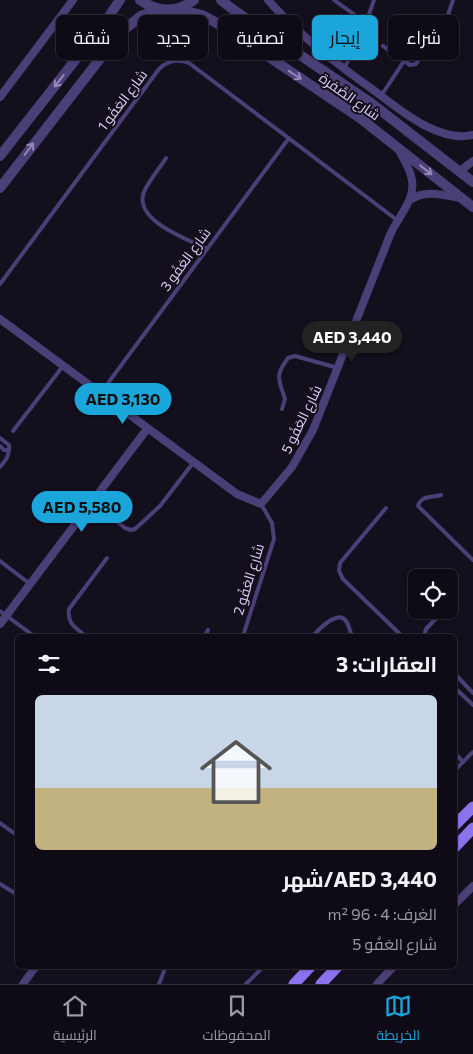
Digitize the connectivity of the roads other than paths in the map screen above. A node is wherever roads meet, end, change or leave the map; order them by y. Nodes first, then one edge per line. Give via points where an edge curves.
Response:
1 (73, 0) edge
2 (120, 0) edge
3 (140, 0) edge
4 (194, 0) edge
5 (221, 0) edge
6 (268, 0) edge
7 (334, 0) edge
8 (374, 0) edge
9 (453, 0) edge
10 (160, 9) junction
11 (177, 9) junction
12 (355, 15) edge
13 (369, 15) edge
14 (383, 46) dead end
15 (348, 60) edge
16 (404, 61) junction
17 (344, 69) junction
18 (381, 96) junction
19 (0, 97) edge
20 (473, 135) edge
21 (289, 138) junction
22 (397, 146) junction
23 (0, 155) edge
24 (166, 158) dead end
25 (473, 161) edge
26 (460, 171) junction
27 (473, 182) edge
28 (0, 188) edge
29 (463, 198) junction
30 (410, 200) junction
31 (473, 207) edge
32 (397, 220) junction
33 (207, 249) junction
34 (0, 284) edge
35 (0, 319) edge
36 (63, 366) junction
37 (338, 368) junction
38 (100, 394) junction
39 (282, 408) dead end
40 (147, 429) junction
41 (13, 431) dead end
42 (0, 438) edge
43 (0, 446) edge
44 (9, 450) junction
45 (193, 463) junction
46 (0, 467) edge
47 (441, 495) dead end
48 (93, 501) junction
49 (261, 504) junction
50 (386, 508) dead end
51 (107, 558) dead end
52 (0, 560) edge
53 (473, 560) edge
54 (30, 584) junction
55 (3, 613) edge
56 (435, 619) edge
57 (0, 624) edge
58 (208, 630) dead end
59 (31, 634) edge
60 (84, 634) edge
61 (207, 634) edge
62 (244, 634) edge
63 (315, 634) edge
64 (351, 634) edge
65 (400, 634) edge
66 (425, 634) edge
67 (457, 676) edge
68 (457, 690) edge
69 (473, 693) edge
70 (473, 705) edge
71 (473, 752) edge
72 (457, 755) edge
73 (463, 762) junction
74 (457, 768) edge
75 (473, 807) edge
76 (0, 823) edge
77 (457, 823) edge
78 (473, 828) edge
79 (15, 834) edge
80 (457, 845) edge
81 (0, 884) edge
82 (473, 886) edge
83 (15, 892) edge
84 (457, 902) edge
85 (34, 969) edge
86 (165, 969) edge
87 (261, 969) edge
88 (308, 969) edge
89 (335, 969) edge
90 (392, 969) edge
91 (380, 983) edge
92 (23, 984) edge
93 (159, 984) edge
94 (246, 984) edge
95 (294, 984) edge
96 (321, 984) edge

1 - 19 street
2 -> 23 street
3 - 10 street
4 - 11 street
5 - 26 street, شارع الصَّفرة via 371,103
6 - 17 street via 305,38
7 - 12 lane
8 - 13 lane
9 - 16 lane via 445,24 418,63 412,65
10 - 11 street
28 -> 10 street via 120,33 141,16
11 -> 22 street, شارع الصَّفرة via 217,22
14 - 16 lane
15 - 17 lane
16 - 18 lane
17 - 18 street
18 - 20 street via 436,130 461,136
21 - 32 lane, شارع العَفُو 1
21 - 33 lane, شارع العَفُو 3
21 - 34 lane, شارع العَفُو 1 via 189,63 179,60 168,62 159,69
22 -> 29 street, شارع الصَّفرة
22 - 30 street via 412,178
24 - 33 lane via 143,194 146,212 168,229
25 - 26 street
26 - 27 street, شارع الصَّفرة
29 - 30 street via 429,193
29 - 31 street, شارع الصَّفرة
30 - 32 street, شارع العَفُو 5
32 - 37 street, شارع العَفُو 5
33 - 38 lane, شارع العَفُو 3
35 - 36 street
36 - 38 street
36 - 41 lane
37 - 39 lane via 295,356 288,358 278,377 285,399
37 - 49 street, شارع العَفُو 5 via 307,441 292,466
38 - 40 street
40 - 45 street
40 - 48 street
42 - 44 lane via 9,445
43 - 44 lane
44 - 46 lane via 9,456
45 - 48 lane via 160,506 136,529 125,528
45 - 49 street via 237,494
47 - 53 lane via 427,496 418,506
48 - 54 street
49 - 62 lane, شارع العَفُو 2 via 272,523 274,539
50 - 65 lane via 340,563 338,571
51 - 60 lane via 69,609 70,622
52 - 54 lane
54 - 55 street
55 - 57 street
55 - 59 lane
56 - 66 lane
58 - 61 lane
63 - 64 lane via 329,621 340,617 346,621
67 - 69 lane
68 - 70 lane
71 - 73 lane
72 - 73 lane
73 - 74 lane
75 - 77 main road
76 - 79 lane
78 - 80 main road
81 - 83 lane
82 - 84 street
85 - 92 street
86 - 93 lane
87 - 94 lane
88 - 95 main road
89 - 96 main road
90 - 91 street

